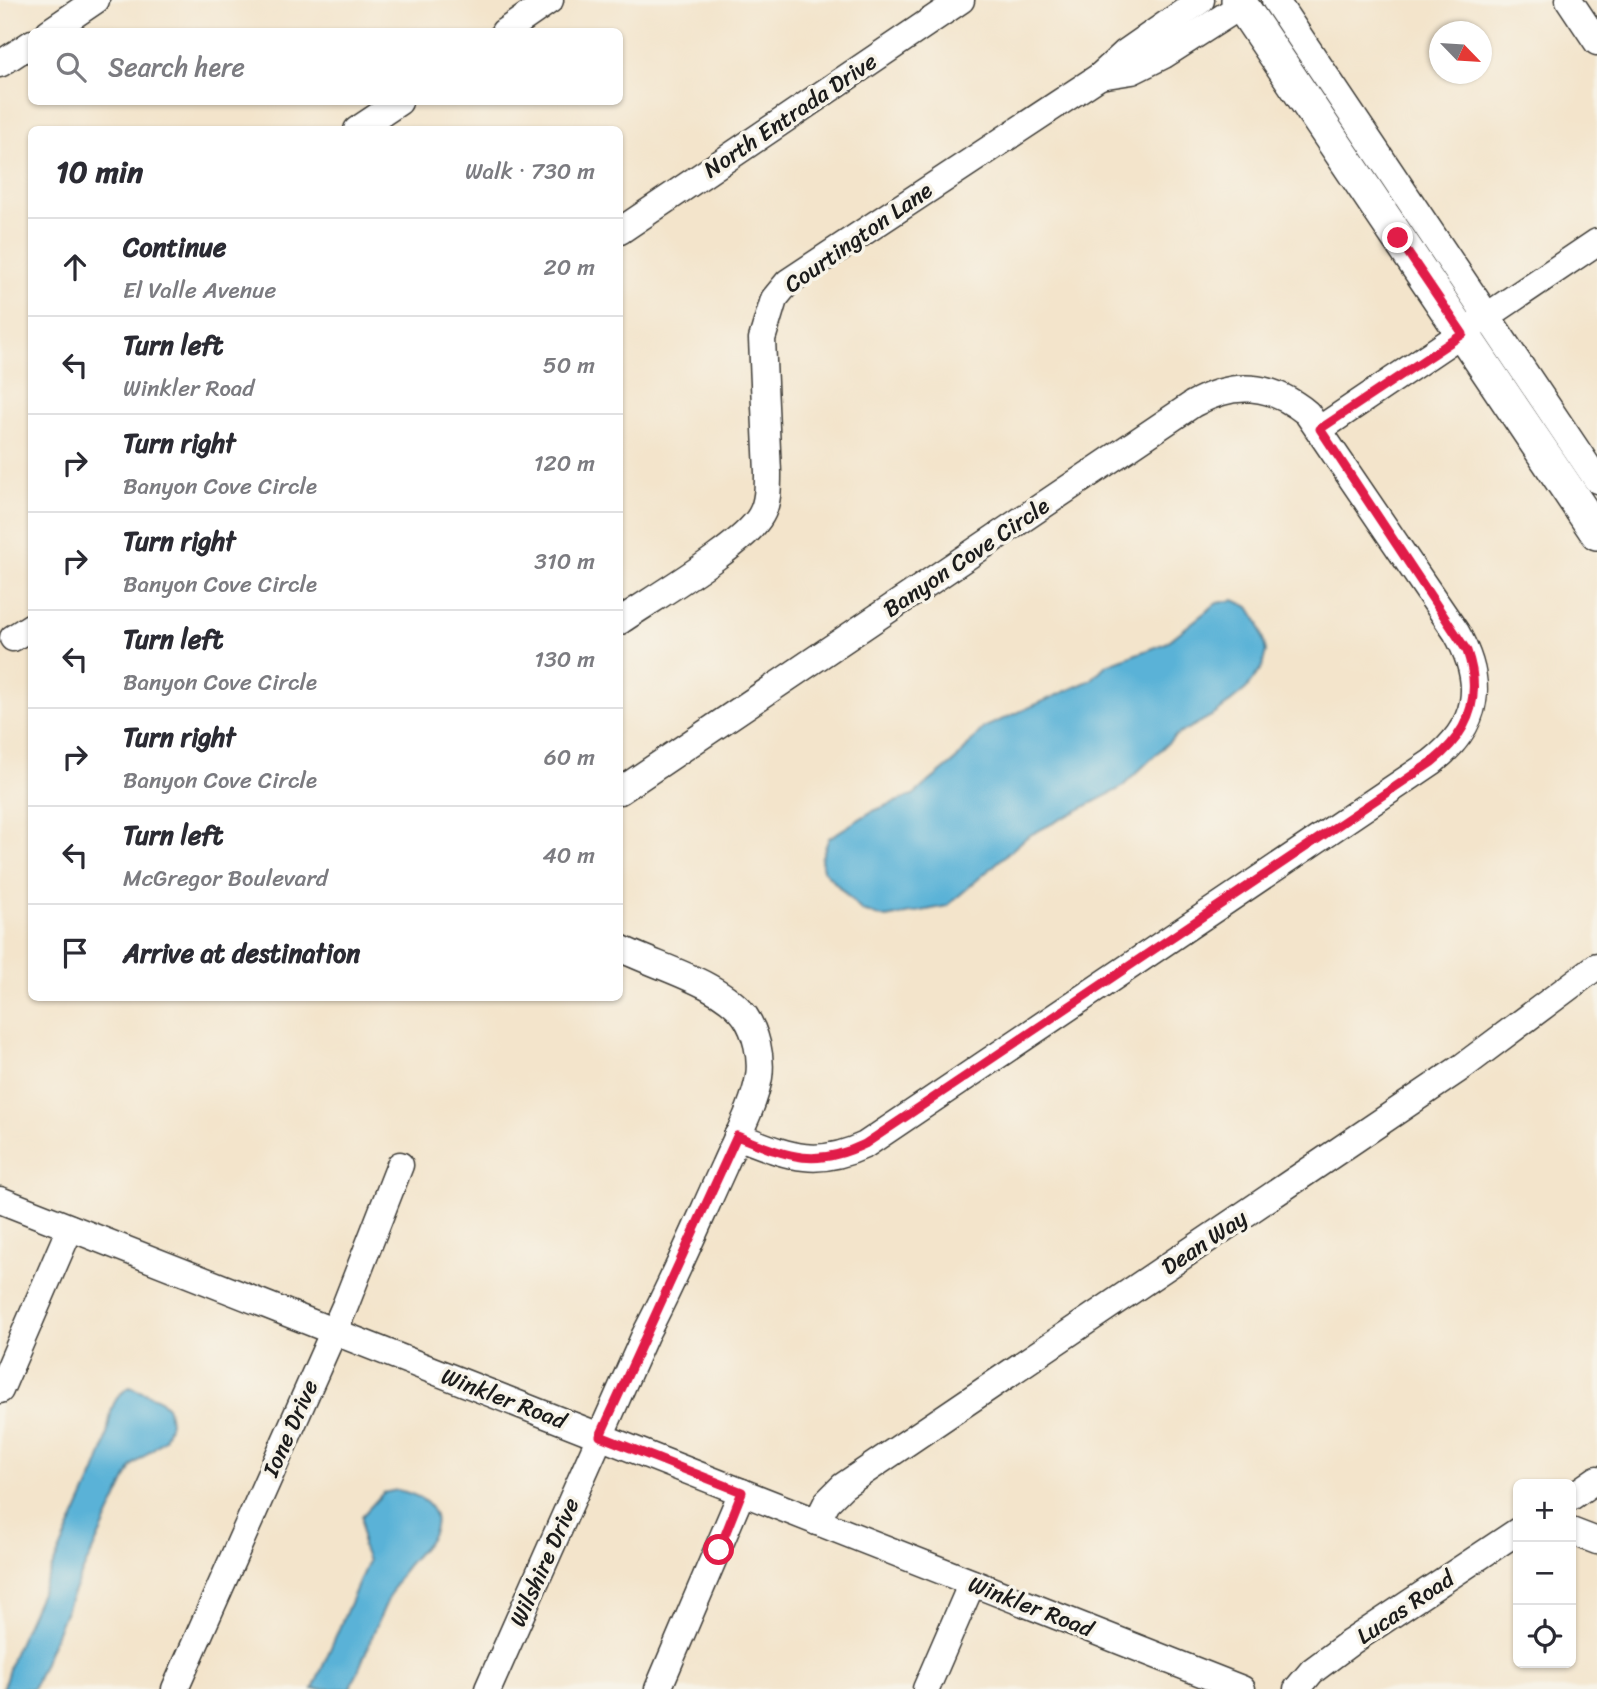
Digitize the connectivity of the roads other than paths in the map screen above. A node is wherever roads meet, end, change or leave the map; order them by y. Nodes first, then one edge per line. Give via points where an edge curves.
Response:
1 (96, 0) edge
2 (550, 0) edge
3 (961, 0) edge
4 (1201, 0) edge
5 (1275, 0) edge
6 (1569, 0) edge
7 (1240, 3) edge
8 (55, 28) edge
9 (510, 28) edge
10 (1597, 42) edge
11 (28, 46) edge
12 (0, 64) edge
13 (1100, 76) junction
14 (394, 105) edge
15 (363, 126) edge
16 (623, 229) edge
17 (1597, 242) edge
18 (1475, 326) junction
19 (1320, 429) junction
20 (1597, 480) edge
21 (1597, 533) edge
22 (623, 619) edge
23 (623, 789) edge
24 (623, 949) edge
25 (1597, 966) edge
26 (737, 1136) junction
27 (400, 1165) dead end
28 (0, 1200) edge
29 (70, 1228) junction
30 (333, 1331) junction
31 (0, 1390) edge
32 (600, 1436) junction
33 (1597, 1479) edge
34 (742, 1492) junction
35 (1576, 1494) edge
36 (817, 1522) junction
37 (1576, 1533) edge
38 (1513, 1534) edge
39 (1597, 1541) edge
40 (972, 1583) junction
41 (175, 1689) edge
42 (488, 1689) edge
43 (658, 1689) edge
44 (926, 1689) edge
45 (1241, 1689) edge
46 (1297, 1689) edge

1 - 8 street
2 - 9 street
3 - 16 street, North Entrada Drive
4 - 13 street, Courtington Lane
5 - 18 street
6 - 10 street
7 - 13 street, Courtington Lane via 1164,55 1132,71
7 - 18 main road
11 - 12 street
13 - 22 street, Courtington Lane via 788,282 774,299 762,339 768,494 761,515 733,544
14 - 15 street
17 - 18 street
18 - 19 street
18 - 20 street
18 - 21 main road
19 - 23 street, Banyon Cove Circle via 1292,400 1272,391 1251,387 1210,394
19 - 26 street, Banyon Cove Circle via 1467,651 1475,692 1462,733 1432,762 865,1144 826,1159 806,1159
24 - 26 street via 713,990 745,1017 760,1057 759,1077
25 - 36 street, Dean Way via 1462,1067 843,1486 827,1502
26 - 32 street
27 - 30 street, Ione Drive
28 - 29 street, Winkler Road
29 - 30 street, Winkler Road
29 - 31 street
30 - 32 street, Winkler Road
30 - 41 street, Ione Drive
32 - 34 street, Winkler Road
32 - 42 street, Wilshire Drive
33 - 35 street
34 - 36 street, Winkler Road
34 - 43 street
36 - 40 street, Winkler Road
37 - 39 street
38 - 46 street, Lucas Road via 1351,1642 1312,1671
40 - 44 street
40 - 45 street, Winkler Road

